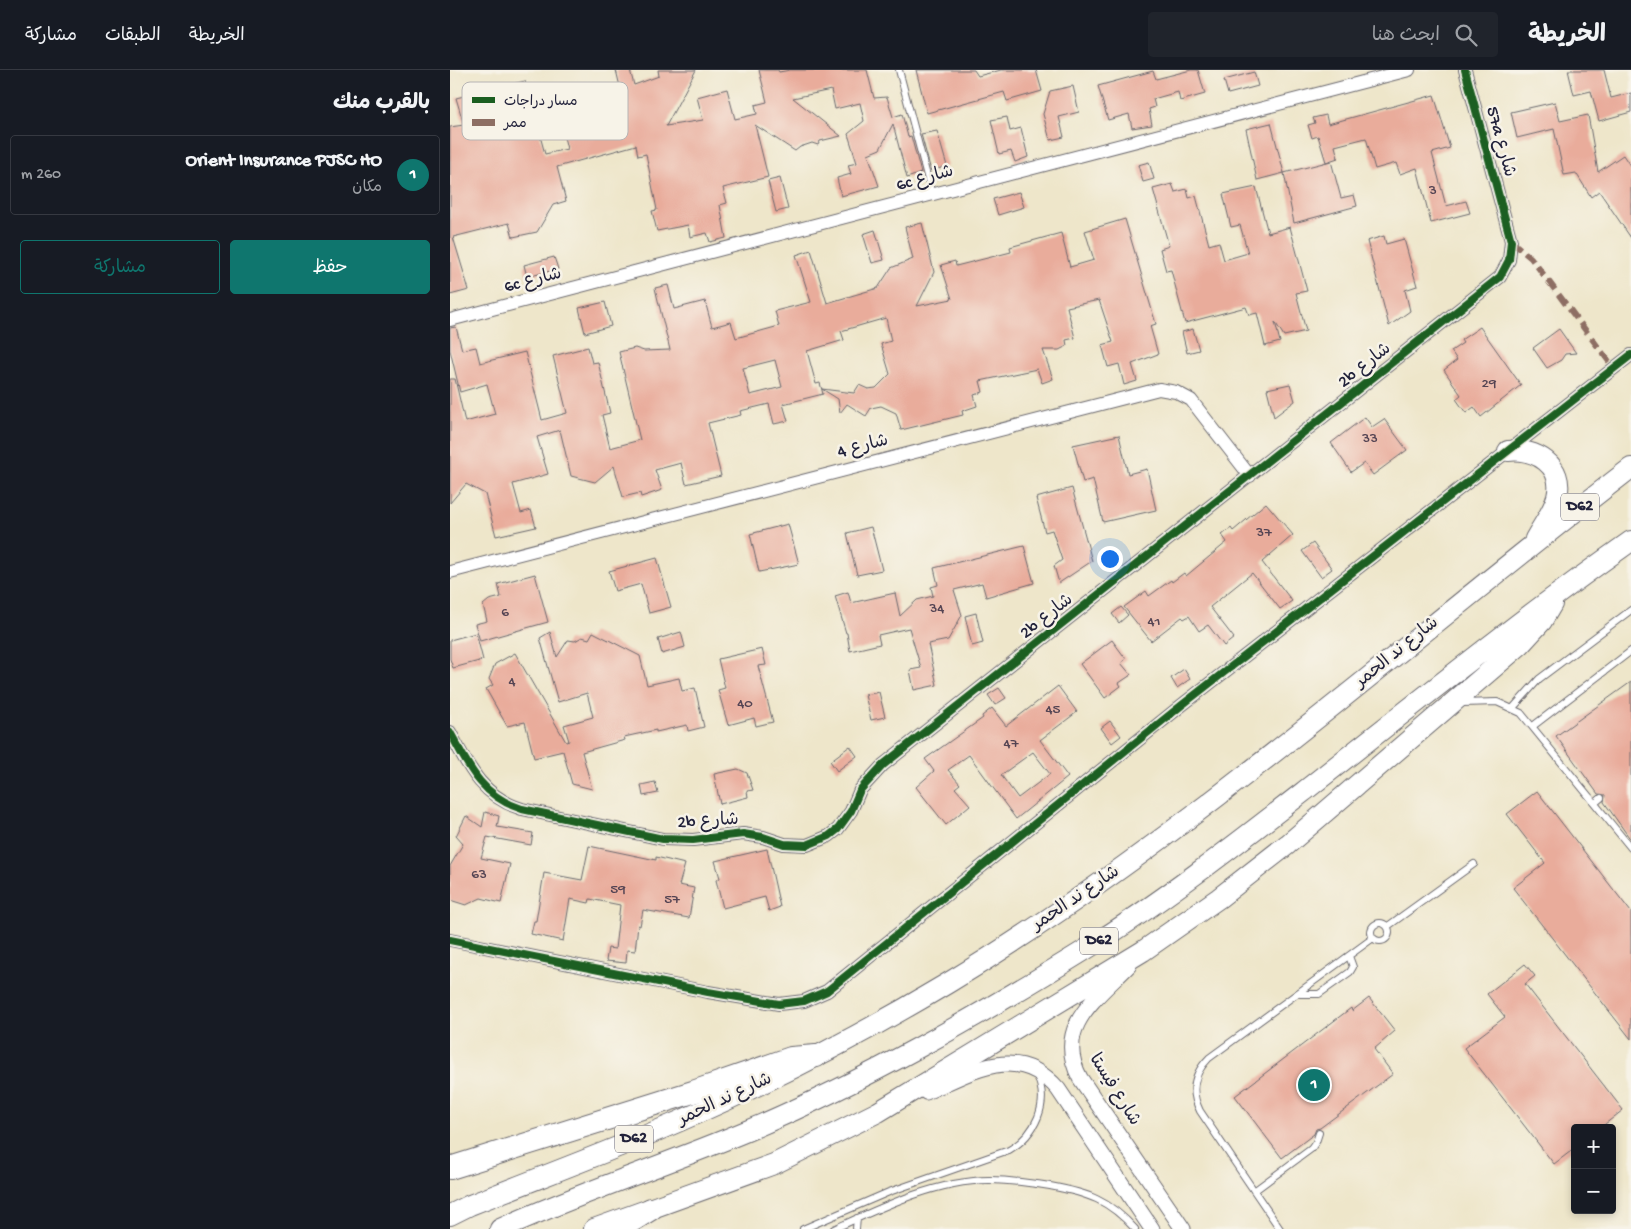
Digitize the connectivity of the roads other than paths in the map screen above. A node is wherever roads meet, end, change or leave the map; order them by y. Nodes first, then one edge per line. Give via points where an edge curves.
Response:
1 (899, 70) edge
2 (1409, 70) edge
3 (1465, 70) edge
4 (932, 196) junction
5 (1506, 222) joint
6 (450, 320) edge
7 (1631, 355) edge
8 (1508, 451) junction
9 (1631, 468) edge
10 (1250, 476) junction
11 (1631, 541) edge
12 (1530, 547) junction
13 (450, 572) edge
14 (1559, 592) junction
15 (1631, 610) edge
16 (1631, 651) edge
17 (1450, 704) junction
18 (1513, 708) junction
19 (1533, 726) junction
20 (450, 732) edge
21 (1601, 798) dead end
22 (1595, 803) junction
23 (1631, 848) edge
24 (1474, 864) dead end
25 (1388, 926) junction
26 (1373, 938) junction
27 (450, 940) edge
28 (1143, 951) junction
29 (1348, 956) junction
30 (1300, 994) junction
31 (816, 1056) junction
32 (1033, 1069) junction
33 (878, 1112) junction
34 (1319, 1133) dead end
35 (450, 1168) edge
36 (1126, 1191) junction
37 (1158, 1191) junction
38 (1254, 1191) junction
39 (470, 1205) junction
40 (450, 1208) edge
41 (651, 1209) junction
42 (450, 1216) edge
43 (858, 1218) junction
44 (500, 1229) edge
45 (594, 1229) edge
46 (619, 1229) edge
47 (803, 1229) edge
48 (834, 1229) edge
49 (856, 1229) edge
50 (1135, 1229) edge
51 (1152, 1229) edge
52 (1183, 1229) edge
53 (1280, 1229) edge

1 - 4 lane
2 - 4 street, 6c شارع
3 - 5 street, 57a شارع
4 - 6 street, 6c شارع
5 - 10 street, 2b شارع via 1511,241 1509,260 1500,278
7 - 8 street
8 - 12 main road via 1536,454 1549,464 1556,478 1555,503
8 - 27 street via 1182,705 827,991 804,1001 778,1004
9 - 12 main road, شارع ند الحمر / D62
10 - 13 street, شارع 4 via 1191,400 1176,392 1159,389
10 - 20 street, 2b شارع via 883,765 860,790 846,820 818,841 795,846 743,834 693,840 663,839 522,810 501,801 483,787
11 - 14 main road, شارع ند الحمر / D62
12 - 31 main road, شارع ند الحمر / D62 via 1198,812 1127,864 962,974
14 - 17 main road via 1532,634
14 - 44 main road, شارع ند الحمر / D62 via 1250,833 1126,923 1043,976 921,1046 777,1118
15 - 18 lane via 1538,679
16 - 19 lane
17 - 18 lane via 1488,700
17 - 28 main road via 1288,844
18 - 19 lane
19 - 22 lane
21 - 22 lane
22 - 23 lane
24 - 25 lane
25 - 26 lane via 1390,930 1386,939 1377,941
25 - 26 lane via 1374,924
26 - 29 lane
28 - 33 main road
28 - 37 street, شارع فيستا via 1082,1014 1074,1029 1071,1048 1073,1064 1080,1078
29 - 30 lane
29 - 30 lane via 1353,967 1350,972 1319,994
30 - 38 lane via 1209,1058 1195,1078 1194,1096 1200,1112
31 - 35 highway via 783,1060 693,1092
31 - 39 main road, شارع ند الحمر / D62 via 686,1118
32 - 33 street via 1017,1064 991,1064
32 - 36 street via 1058,1089
32 - 47 lane via 1040,1088 1041,1110 1033,1129 1018,1145 889,1192
33 - 41 main road via 774,1164
34 - 38 lane via 1311,1149
36 - 37 street via 1143,1186
36 - 51 street
37 - 52 street, شارع فيستا
38 - 53 lane
39 - 40 main road
39 - 42 main road, شارع ند الحمر / D62
41 - 45 main road
41 - 46 highway
43 - 48 lane
43 - 49 lane
43 - 50 lane via 947,1186 988,1180 1091,1195 1110,1204

